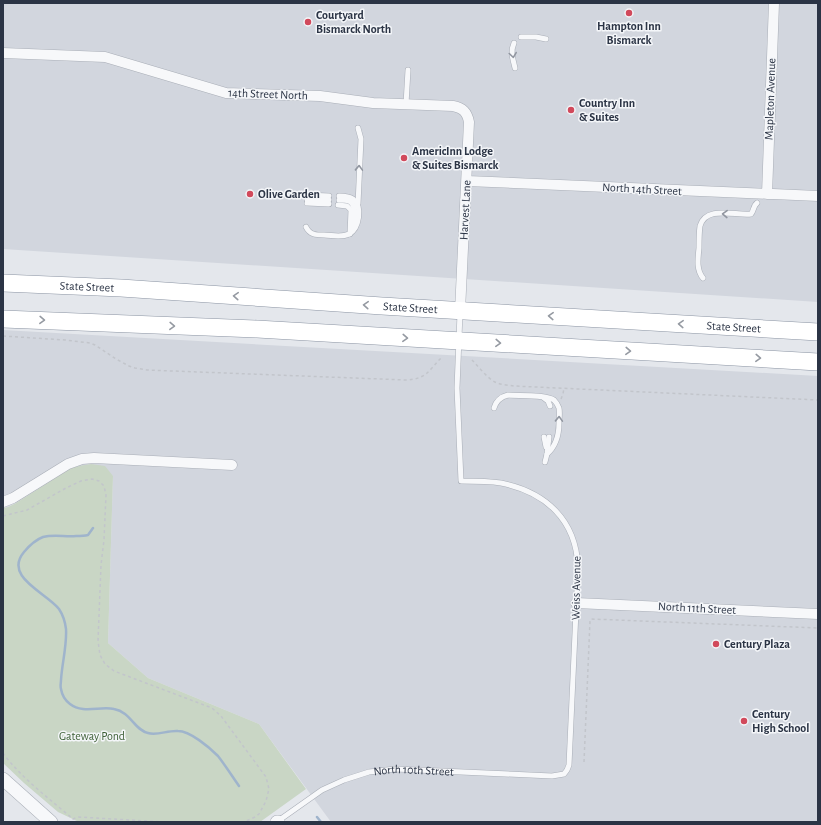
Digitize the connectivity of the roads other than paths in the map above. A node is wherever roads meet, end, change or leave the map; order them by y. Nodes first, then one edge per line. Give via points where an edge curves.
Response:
1 (774, 3) edge
2 (521, 37) dead end
3 (546, 39) dead end
4 (514, 43) dead end
5 (3, 53) edge
6 (515, 68) dead end
7 (408, 70) dead end
8 (406, 104) junction
9 (465, 110) joint
10 (358, 128) dead end
11 (467, 181) junction
12 (766, 194) junction
13 (818, 196) edge
14 (307, 199) joint
15 (757, 203) dead end
16 (358, 207) junction
17 (306, 227) dead end
18 (351, 233) junction
19 (703, 278) dead end
20 (3, 283) edge
21 (460, 311) junction
22 (3, 319) edge
23 (818, 332) edge
24 (459, 341) junction
25 (818, 362) edge
26 (537, 396) junction
27 (548, 405) dead end
28 (494, 408) dead end
29 (547, 437) dead end
30 (547, 454) junction
31 (544, 462) dead end
32 (232, 465) dead end
33 (3, 502) edge
34 (576, 603) junction
35 (818, 614) edge
36 (564, 774) joint
37 (3, 779) edge
38 (51, 822) edge
39 (277, 822) edge

1 - 12 street, Mapleton Avenue
2 - 3 lane
4 -> 6 lane via 512,56
5 - 8 street, 14th Street North via 105,57 226,93 320,96
7 - 8 lane
8 - 9 street, 14th Street North via 453,106
9 - 11 street, Harvest Lane via 469,122
16 -> 10 lane via 361,139
11 - 12 street, North 14th Street
11 - 21 street, Harvest Lane
12 - 13 street, North 14th Street
14 - 14 lane via 329,200
15 -> 19 lane via 751,214 713,214 704,218 700,228 698,266
16 - 18 lane via 357,225
16 - 18 lane via 353,198 345,196 338,200 350,210
17 - 18 lane via 314,235 343,236
21 -> 20 highway, State Street via 121,288
23 -> 21 highway, State Street
21 - 24 lane, Weiss Avenue
22 -> 24 highway
24 -> 25 highway
24 - 34 lane, Weiss Avenue via 457,388 461,481 512,486 533,494 553,507 568,526 576,549
26 - 27 lane
26 - 28 lane via 504,396 497,400
30 -> 26 lane via 556,442 560,412 553,399
29 - 30 lane
30 - 31 lane
32 - 33 street via 82,459 68,464
34 - 35 street, North 11th Street
34 - 36 lane, Weiss Avenue via 570,759
36 - 39 lane, North 10th Street via 544,776 395,770 368,772 322,790
37 - 38 street

